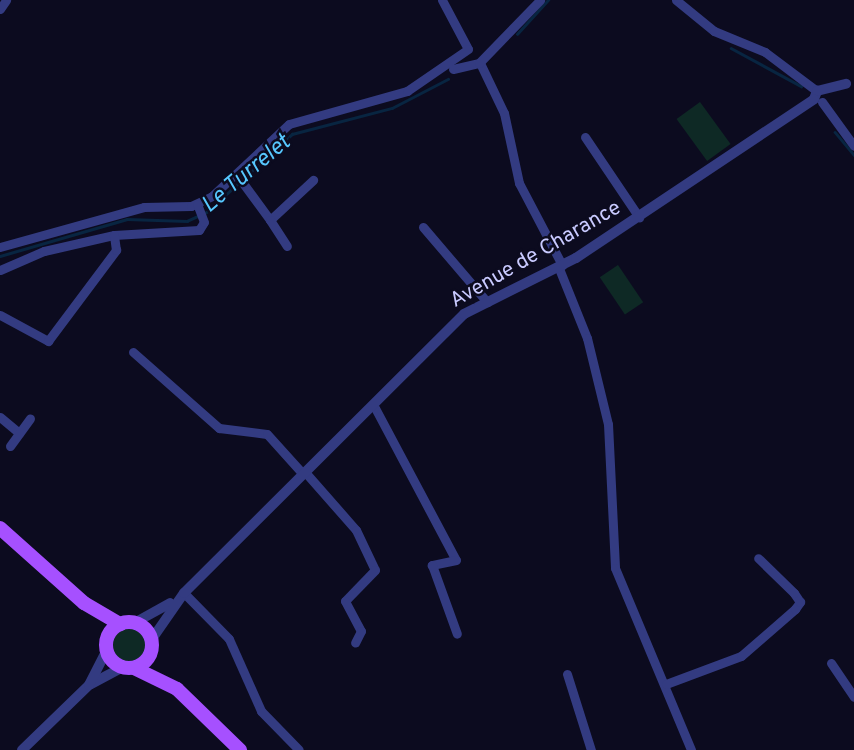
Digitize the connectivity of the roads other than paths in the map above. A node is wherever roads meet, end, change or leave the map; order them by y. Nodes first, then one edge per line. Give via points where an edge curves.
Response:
1 (6, 0) edge
2 (442, 0) edge
3 (540, 0) edge
4 (676, 0) edge
5 (0, 9) edge
6 (474, 55) junction
7 (854, 75) edge
8 (820, 97) junction
9 (585, 137) dead end
10 (854, 146) edge
11 (240, 180) junction
12 (313, 180) dead end
13 (198, 206) junction
14 (639, 217) junction
15 (270, 220) junction
16 (423, 227) dead end
17 (114, 235) junction
18 (287, 246) dead end
19 (0, 247) edge
20 (560, 266) junction
21 (0, 270) edge
22 (487, 302) junction
23 (0, 315) edge
24 (133, 352) dead end
25 (374, 407) junction
26 (0, 417) edge
27 (30, 418) dead end
28 (19, 433) junction
29 (10, 446) dead end
30 (304, 473) junction
31 (0, 528) edge
32 (758, 558) dead end
33 (184, 593) junction
34 (84, 603) junction
35 (136, 622) junction
36 (120, 624) junction
37 (457, 634) dead end
38 (355, 643) dead end
39 (107, 645) junction
40 (152, 645) junction
41 (831, 663) dead end
42 (128, 667) junction
43 (567, 674) dead end
44 (666, 684) junction
45 (89, 685) junction
46 (177, 689) junction
47 (854, 696) edge
48 (22, 750) edge
49 (240, 750) edge
50 (299, 750) edge
51 (591, 750) edge
52 (691, 750) edge

1 - 5 street
2 - 6 street
3 - 6 street via 494,44
4 - 8 street via 714,31 765,52
6 - 11 street via 387,99 289,124
6 - 20 street via 504,113 519,183
7 - 8 street, Avenue de Charance
8 - 10 street
8 - 14 street, Avenue de Charance
9 - 14 street
11 - 13 street
11 - 15 street
12 - 15 street
13 - 17 street via 204,220 188,234
13 - 19 street via 144,207
14 - 20 street, Avenue de Charance
15 - 18 street
16 - 22 street
17 - 21 street via 44,251
17 - 23 street via 116,250 48,341
20 - 22 street, Avenue de Charance
20 - 44 street via 587,338 608,424 615,568
22 - 25 street, Avenue de Charance via 437,339
24 - 30 street via 219,428 267,434
25 - 30 street, Avenue de Charance
25 - 37 street via 456,560 432,565
26 - 28 street
27 - 28 street
28 - 29 street
30 - 33 street, Avenue de Charance
30 - 38 street via 356,530 375,570 345,601 362,631
31 - 34 main road
32 - 44 street via 794,593 800,602 795,609 741,656
33 - 35 street, Avenue de Charance
33 - 40 street, Avenue de Charance
33 - 50 street via 229,639 261,711
34 - 36 main road
34 - 39 main road
35 - 36 main road
35 - 40 main road
36 - 39 main road
39 - 42 main road
39 - 45 street
40 - 42 main road
40 - 46 main road
41 - 47 street
42 - 45 street
42 - 46 main road
43 - 51 street
44 - 52 street
45 - 48 street
46 - 49 main road

